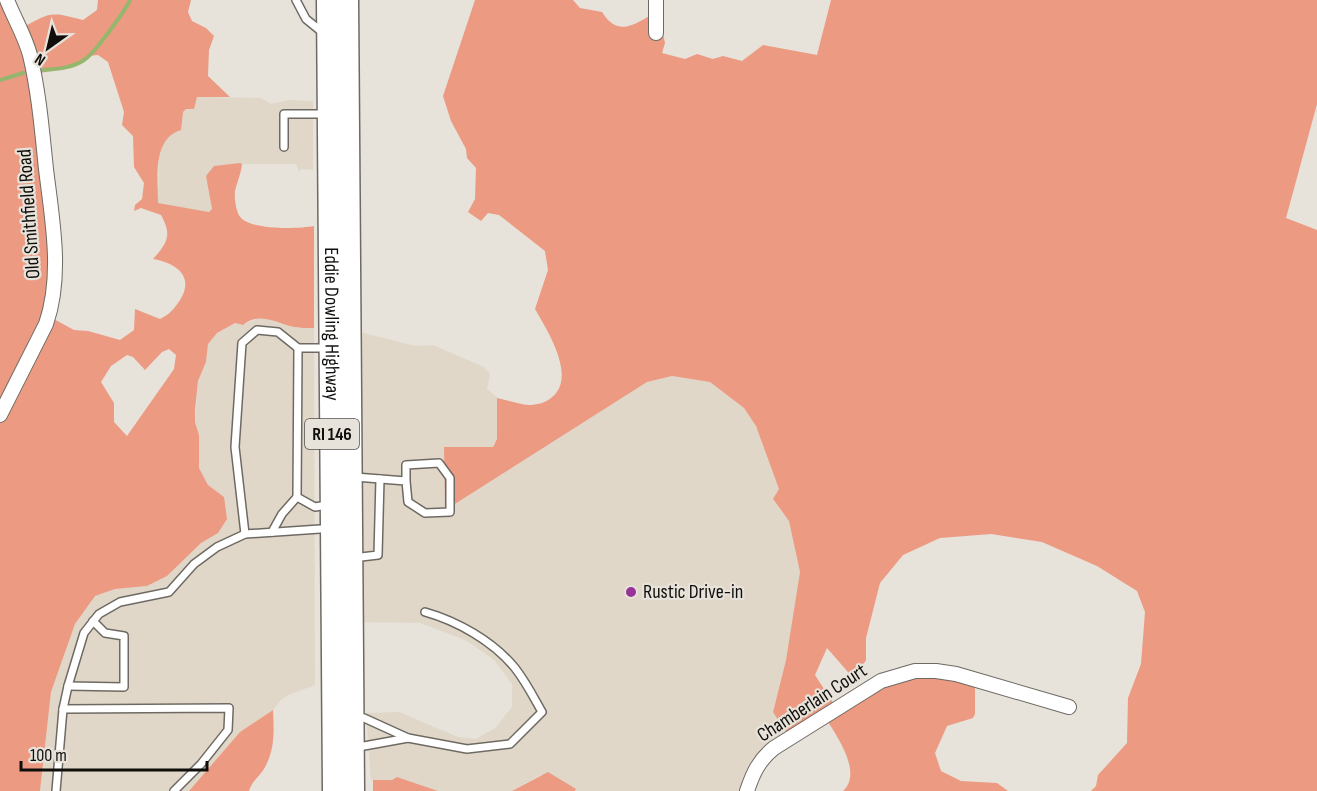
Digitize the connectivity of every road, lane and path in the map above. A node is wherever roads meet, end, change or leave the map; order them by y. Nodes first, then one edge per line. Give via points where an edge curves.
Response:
1 (7, 0) edge
2 (296, 0) edge
3 (329, 0) edge
4 (346, 0) edge
5 (656, 0) edge
6 (656, 33) dead end
7 (329, 37) junction
8 (330, 77) junction
9 (325, 114) junction
10 (284, 147) dead end
11 (309, 348) junction
12 (0, 415) edge
13 (352, 468) junction
14 (381, 479) junction
15 (406, 481) junction
16 (297, 497) junction
17 (321, 518) junction
18 (272, 532) junction
19 (245, 534) junction
20 (361, 557) junction
21 (424, 612) dead end
22 (93, 621) junction
23 (68, 686) junction
24 (1069, 707) dead end
25 (63, 709) junction
26 (364, 718) junction
27 (408, 738) junction
28 (364, 746) junction
29 (56, 791) edge
30 (174, 791) edge
31 (323, 791) edge
32 (335, 791) edge
33 (352, 791) edge
34 (364, 791) edge
35 (747, 791) edge

1 - 12 street, Old Smithfield Road via 30,54 37,86 55,282 46,324
2 - 7 lane via 306,19
3 - 7 highway, Eddie Dowling Highway / RI 146
4 - 13 highway, Eddie Dowling Highway / RI 146
5 - 6 street
7 - 8 highway, Eddie Dowling Highway / RI 146
8 - 9 highway
8 - 32 highway, Eddie Dowling Highway / RI 146
9 - 10 lane via 284,114
9 - 11 highway
11 - 16 lane
11 - 17 highway
11 - 19 lane via 278,332 257,330 242,343 235,447
13 - 14 lane
13 - 20 highway
13 - 33 highway, Eddie Dowling Highway / RI 146
14 - 15 lane
14 - 20 lane via 378,555
15 - 15 lane via 406,465 439,463 450,478 450,512 424,513 408,502
16 - 17 lane via 315,507
16 - 18 lane
17 - 18 lane
17 - 31 highway
18 - 19 lane
19 - 22 lane via 194,564 169,592 120,602
20 - 26 highway
21 - 27 lane via 468,629 492,647 514,667 542,712 510,744 467,749
22 - 23 lane via 84,633
22 - 23 lane via 105,633 124,636 124,687
23 - 25 lane
24 - 35 street, Chamberlain Court via 956,674 915,671 881,681 774,748 762,757
25 - 29 lane
25 - 30 lane via 229,708 228,730
26 - 27 lane
26 - 28 highway
27 - 28 lane
28 - 34 highway

